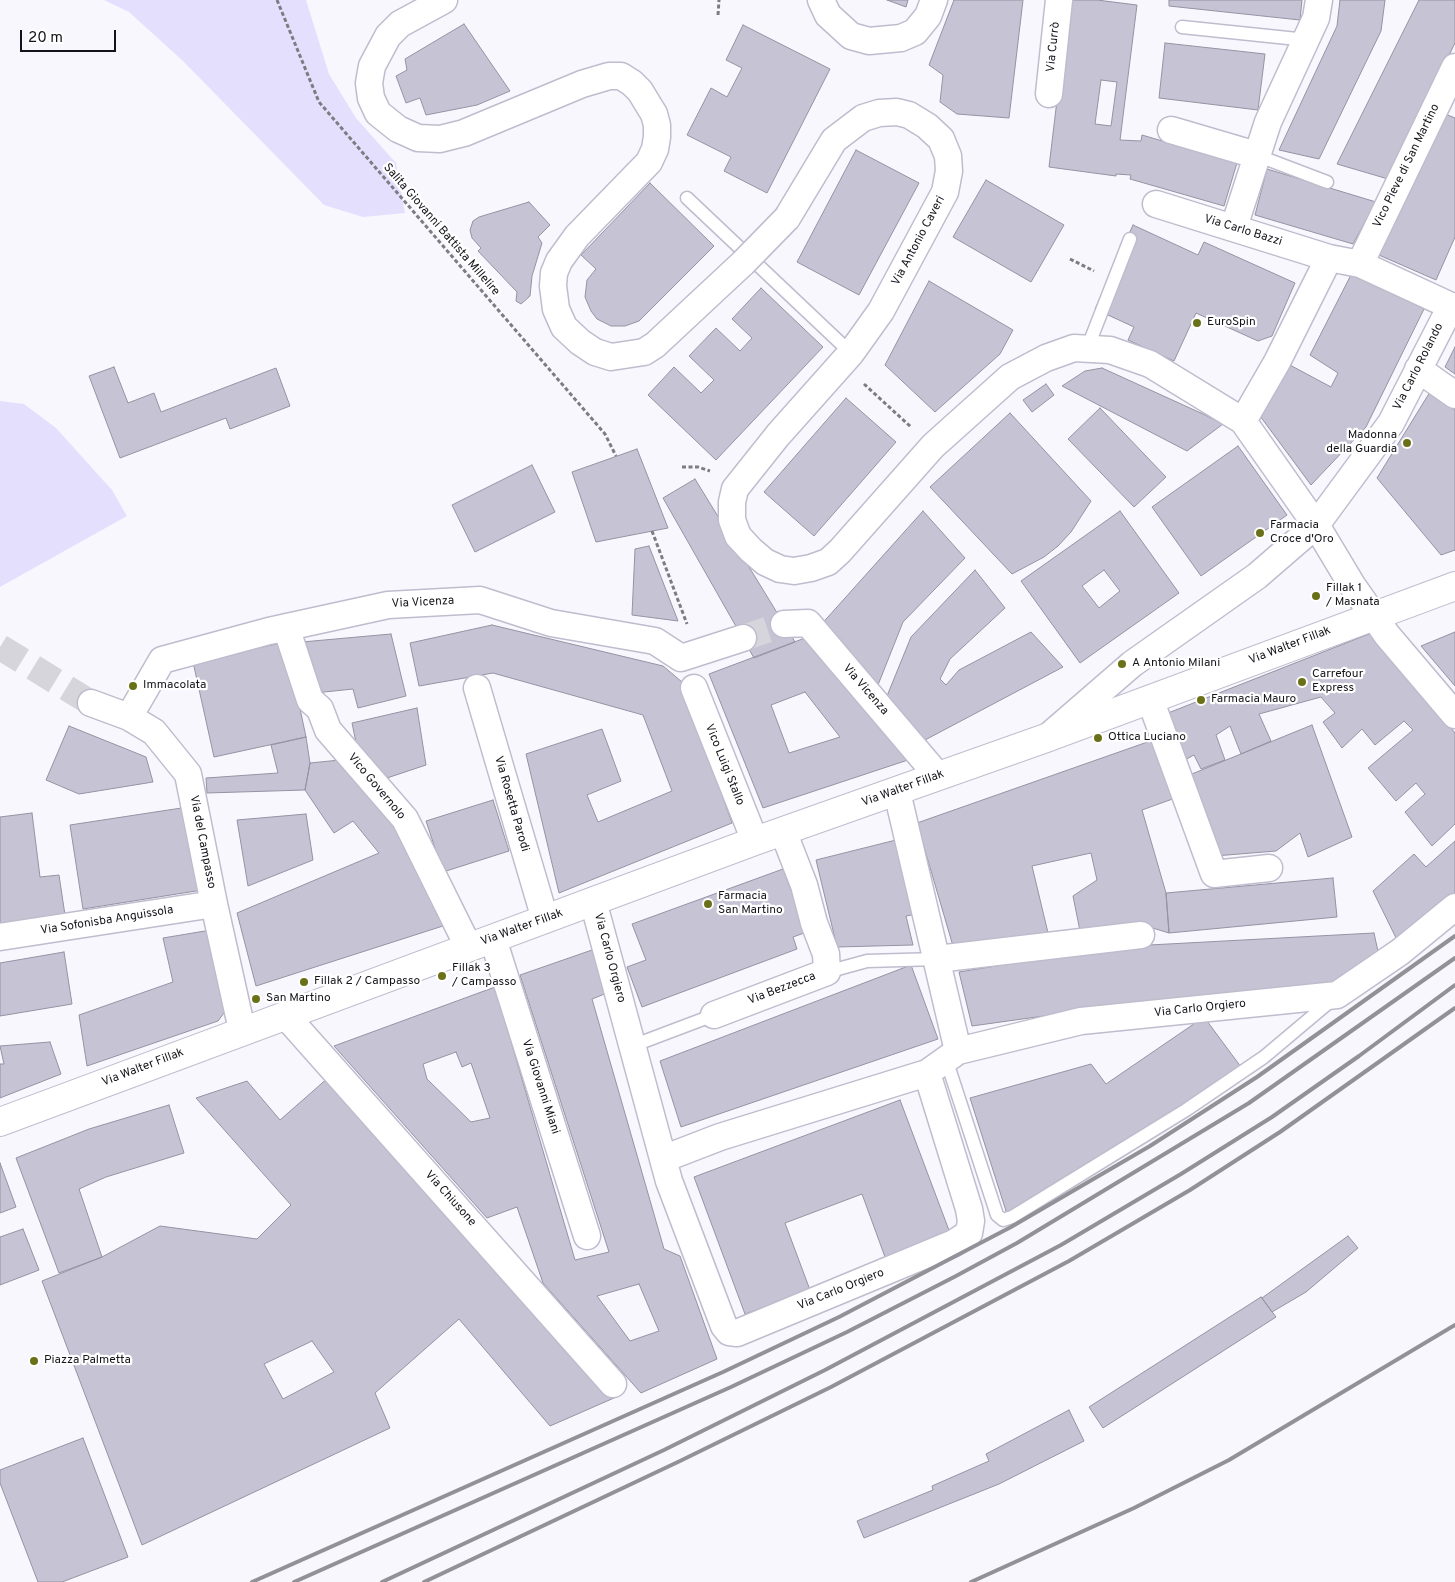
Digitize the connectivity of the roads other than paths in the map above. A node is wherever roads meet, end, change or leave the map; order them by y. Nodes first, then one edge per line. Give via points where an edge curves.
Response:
1 (444, 0) edge
2 (821, 0) edge
3 (934, 0) edge
4 (1059, 0) edge
5 (1319, 0) edge
6 (1182, 27) dead end
7 (1307, 40) junction
8 (1455, 67) edge
9 (1049, 94) dead end
10 (1171, 130) dead end
11 (1256, 156) junction
12 (1327, 182) dead end
13 (687, 198) dead end
14 (1156, 204) dead end
15 (1234, 227) junction
16 (1130, 239) dead end
17 (1329, 258) junction
18 (1360, 264) junction
19 (1450, 306) joint
20 (1087, 349) junction
21 (846, 358) junction
22 (1418, 369) junction
23 (1455, 396) edge
24 (1243, 421) junction
25 (1316, 525) junction
26 (1455, 586) edge
27 (1375, 615) junction
28 (784, 624) tunnel mouth
29 (286, 627) junction
30 (743, 638) tunnel mouth
31 (477, 688) dead end
32 (694, 688) dead end
33 (1150, 699) junction
34 (91, 703) tunnel mouth
35 (1455, 715) edge
36 (129, 717) junction
37 (1046, 738) junction
38 (938, 776) junction
39 (897, 792) junction
40 (783, 831) junction
41 (755, 841) junction
42 (1269, 868) dead end
43 (594, 901) junction
44 (214, 904) junction
45 (1455, 908) edge
46 (545, 919) junction
47 (1140, 935) dead end
48 (0, 937) edge
49 (481, 943) junction
50 (937, 958) junction
51 (827, 972) junction
52 (1338, 996) junction
53 (714, 1015) joint
54 (286, 1016) junction
55 (242, 1030) junction
56 (632, 1046) junction
57 (944, 1061) junction
58 (0, 1122) edge
59 (663, 1159) junction
60 (587, 1236) dead end
61 (614, 1384) dead end

1 - 21 street, Via Antonio Caveri, bridge via 400,24 388,36 372,66 371,98 378,114 398,129 418,138 440,139 464,133 609,76 621,76 632,83 654,114 657,137 649,162 577,236 559,261 553,286 556,309 564,327 595,352 611,357 644,352 655,345 743,263 787,218 834,140 863,118 897,112 910,114 927,126 940,139 948,156 945,192 881,312
2 - 3 street via 828,15 851,36 869,41 901,38 916,32 928,16
4 - 9 street, Via Currò
5 - 7 street
6 - 7 lane
7 - 11 street via 1280,93
8 - 18 street, Vico Pieve di San Martino
10 - 11 street
11 - 12 lane
11 - 15 street
13 - 21 lane
14 - 15 street, Via Carlo Bazzi
15 - 17 street, Via Carlo Bazzi
16 - 20 lane
17 - 18 street, Via Carlo Bazzi
17 - 24 street via 1277,362
18 - 19 street, Via Carlo Bazzi
19 - 22 street, Via Carlo Rolando
20 - 21 street, Via Antonio Caveri via 1074,348 1046,358 1010,377 933,446 828,562 802,570 780,569 765,562 738,536 732,520 735,488
20 - 24 street, Via Antonio Caveri via 1110,350 1150,364
22 - 23 street
22 - 25 street, Via Carlo Rolando via 1390,422
24 - 25 street, Via Antonio Caveri
25 - 27 street, Via Antonio Caveri via 1352,585
25 - 37 street, Via Walter Fillak via 1257,576 1132,664
26 - 27 main road, Via Walter Fillak
27 - 33 main road, Via Walter Fillak
27 - 35 street, Via Antonio Caveri via 1387,636
28 - 38 street, Via Vicenza via 808,623
29 - 30 street, Via Vicenza via 388,605 480,600 551,623 655,641 681,658
29 - 36 street, Via Vicenza via 162,660
29 - 49 street, Vico Governolo via 310,700 320,709 328,730 405,819
31 - 46 street, Via Rosetta Parodi
32 - 41 street, Vico Luigi Stallo
33 - 37 main road, Via Walter Fillak
33 - 42 street via 1214,874
34 - 36 street, Via del Campasso
36 - 44 street, Via del Campasso via 154,732 188,774
37 - 38 main road, Via Walter Fillak
38 - 39 main road, Via Walter Fillak
39 - 40 main road, Via Walter Fillak
39 - 50 street
40 - 41 main road, Via Walter Fillak
40 - 51 street via 826,954
41 - 43 main road, Via Walter Fillak
43 - 46 main road, Via Walter Fillak
43 - 56 street, Via Carlo Orgiero
44 - 48 street, Via Sofonisba Anguissola
44 - 55 street, Via del Campasso
45 - 52 street, Via Carlo Orgiero
46 - 49 main road, Via Walter Fillak
47 - 50 street, Via Bezzecca
49 - 54 main road, Via Walter Fillak
49 - 60 street, Via Giovanni Miani
50 - 51 lane, Via Bezzecca via 867,961
50 - 57 street
51 - 53 street, Via Bezzecca
52 - 57 street, Via Carlo Orgiero via 1081,1021
52 - 57 lane via 1264,1057 1194,1104 1003,1220 997,1215
53 - 56 lane, Via Bezzecca
54 - 55 main road, Via Walter Fillak
54 - 61 street, Via Chiusone
55 - 58 main road, Via Walter Fillak
56 - 59 street, Via Carlo Orgiero
57 - 59 street, Via Carlo Orgiero
57 - 59 street, Via Carlo Orgiero via 971,1221 969,1233 954,1243 737,1333 729,1332 724,1326

